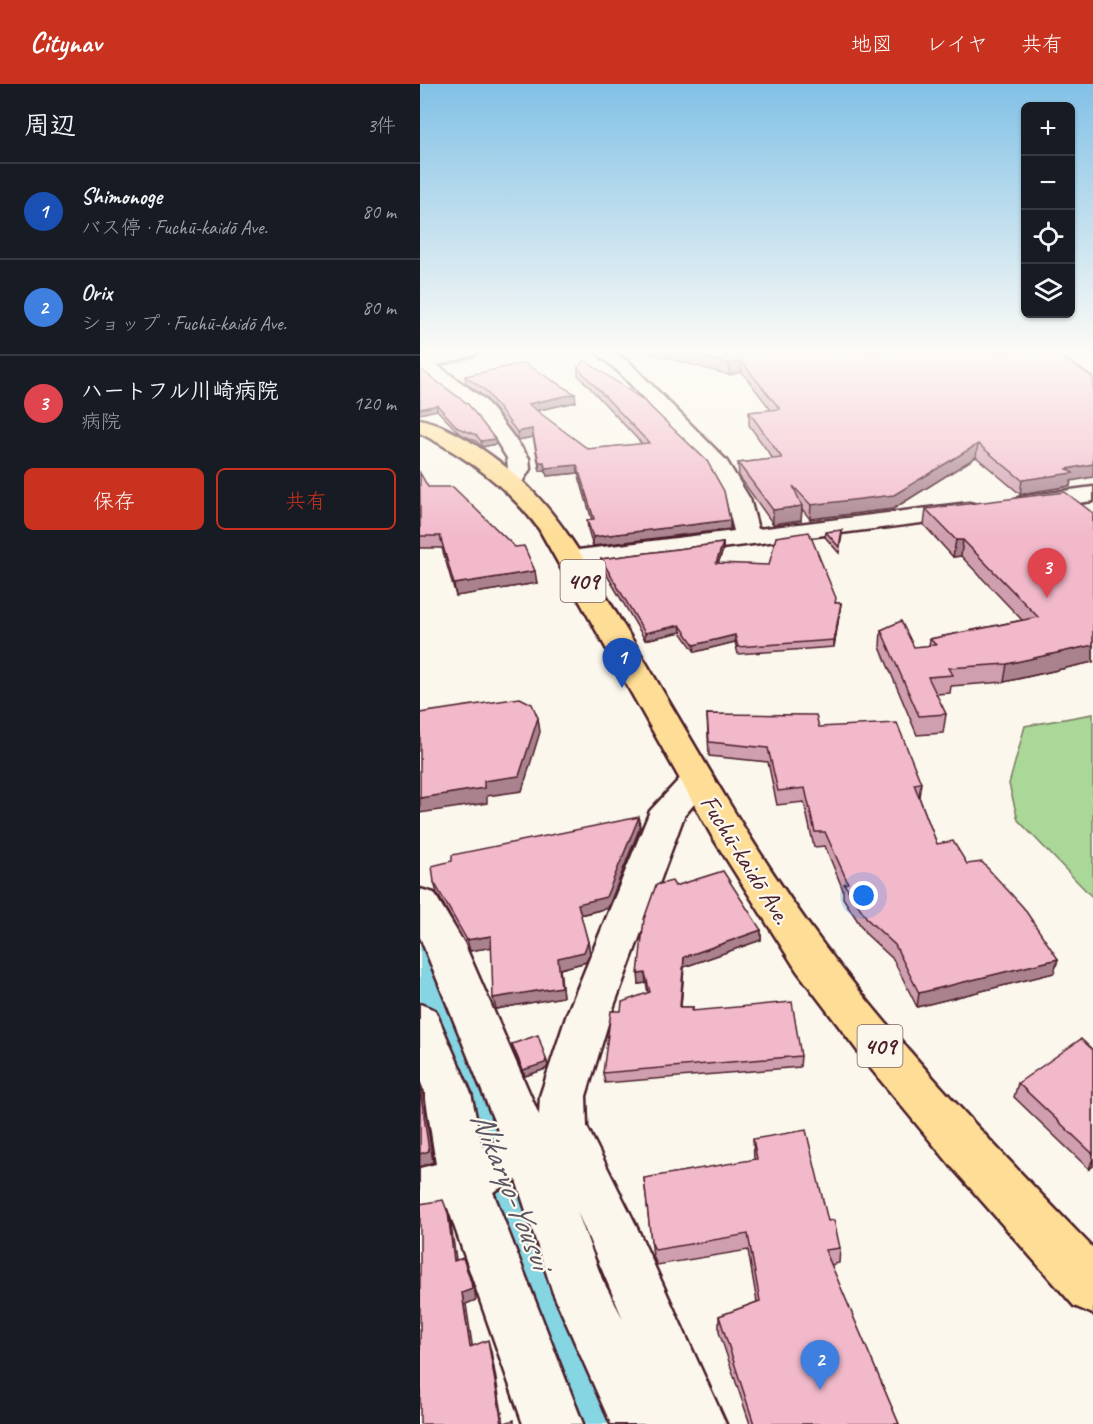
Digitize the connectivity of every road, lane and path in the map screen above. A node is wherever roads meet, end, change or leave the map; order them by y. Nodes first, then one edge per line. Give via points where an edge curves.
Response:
1 (486, 414) edge
2 (669, 414) edge
3 (420, 425) edge
4 (511, 482) junction
5 (1093, 494) edge
6 (748, 538) junction
7 (570, 559) junction
8 (697, 781) junction
9 (420, 903) edge
10 (420, 1022) edge
11 (497, 1162) edge
12 (1093, 1287) edge
13 (554, 1424) edge
14 (641, 1424) edge
15 (696, 1424) edge

1 - 4 street via 518,458 519,469
2 - 6 street via 718,465 738,500
3 - 4 highway, Fuchū-kaidō Ave. / 409 via 457,444
4 - 7 highway, Fuchū-kaidō Ave. / 409 via 540,514
5 - 6 street
6 - 7 street
7 - 8 highway, Fuchū-kaidō Ave. / 409
8 - 11 street via 668,811 589,1014 563,1096
8 - 12 highway, Fuchū-kaidō Ave. / 409 via 777,910 850,1011 945,1128
9 - 11 street via 444,943
10 - 11 street via 448,1094
11 - 13 street
11 - 14 street via 580,1293
11 - 15 street via 616,1239

